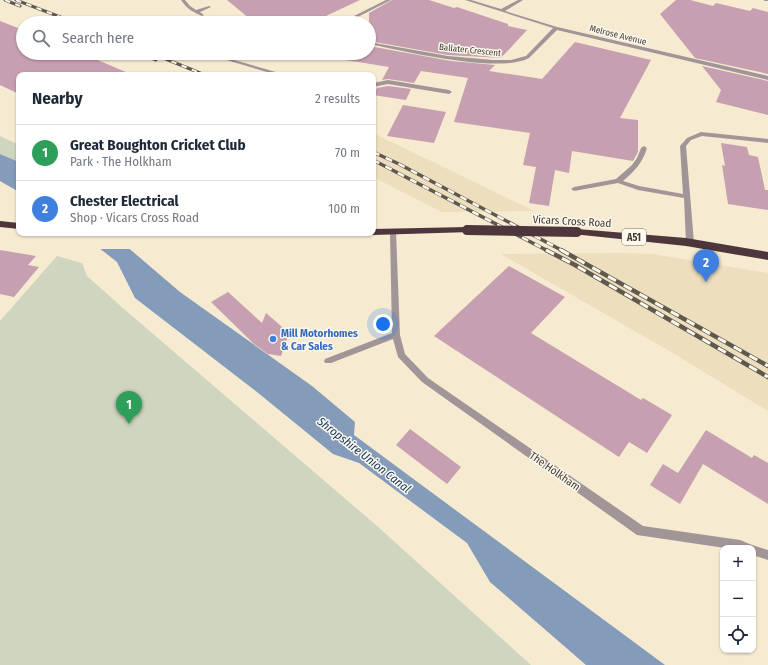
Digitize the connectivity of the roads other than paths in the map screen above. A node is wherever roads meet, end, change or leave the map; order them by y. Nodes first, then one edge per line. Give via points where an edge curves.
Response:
1 (183, 0) edge
2 (389, 0) edge
3 (467, 0) edge
4 (521, 0) edge
5 (210, 7) dead end
6 (501, 11) junction
7 (195, 12) junction
8 (202, 15) dead end
9 (356, 16) edge
10 (556, 28) junction
11 (376, 44) edge
12 (230, 60) edge
13 (272, 72) edge
14 (768, 78) edge
15 (376, 84) edge
16 (449, 92) dead end
17 (768, 141) edge
18 (644, 148) dead end
19 (618, 181) junction
20 (574, 189) dead end
21 (687, 197) junction
22 (0, 224) edge
23 (16, 226) edge
24 (376, 232) edge
25 (393, 232) junction
26 (690, 243) junction
27 (768, 256) edge
28 (396, 335) junction
29 (328, 361) dead end
30 (740, 545) edge
31 (756, 551) edge
32 (768, 555) edge

1 - 7 street
2 - 9 street
3 - 6 street, Melrose Avenue
4 - 6 street
5 - 7 street
6 - 10 street, Melrose Avenue
7 - 8 street
10 - 11 street, Ballater Crescent via 525,58 512,62 470,60
10 - 14 street, Melrose Avenue
12 - 13 street
15 - 16 street via 388,82
17 - 21 street via 701,134 689,139 683,146
18 - 19 street via 642,158 630,173
19 - 20 street
19 - 21 street via 638,188
21 - 26 street
22 - 23 highway
24 - 25 highway, Vicars Cross Road / A51
25 - 26 highway, Vicars Cross Road / A51, bridge via 577,232
25 - 28 street, The Holkham
26 - 27 highway, Vicars Cross Road / A51
28 - 29 street
28 - 30 street, The Holkham via 401,356 425,380 641,531
31 - 32 street

